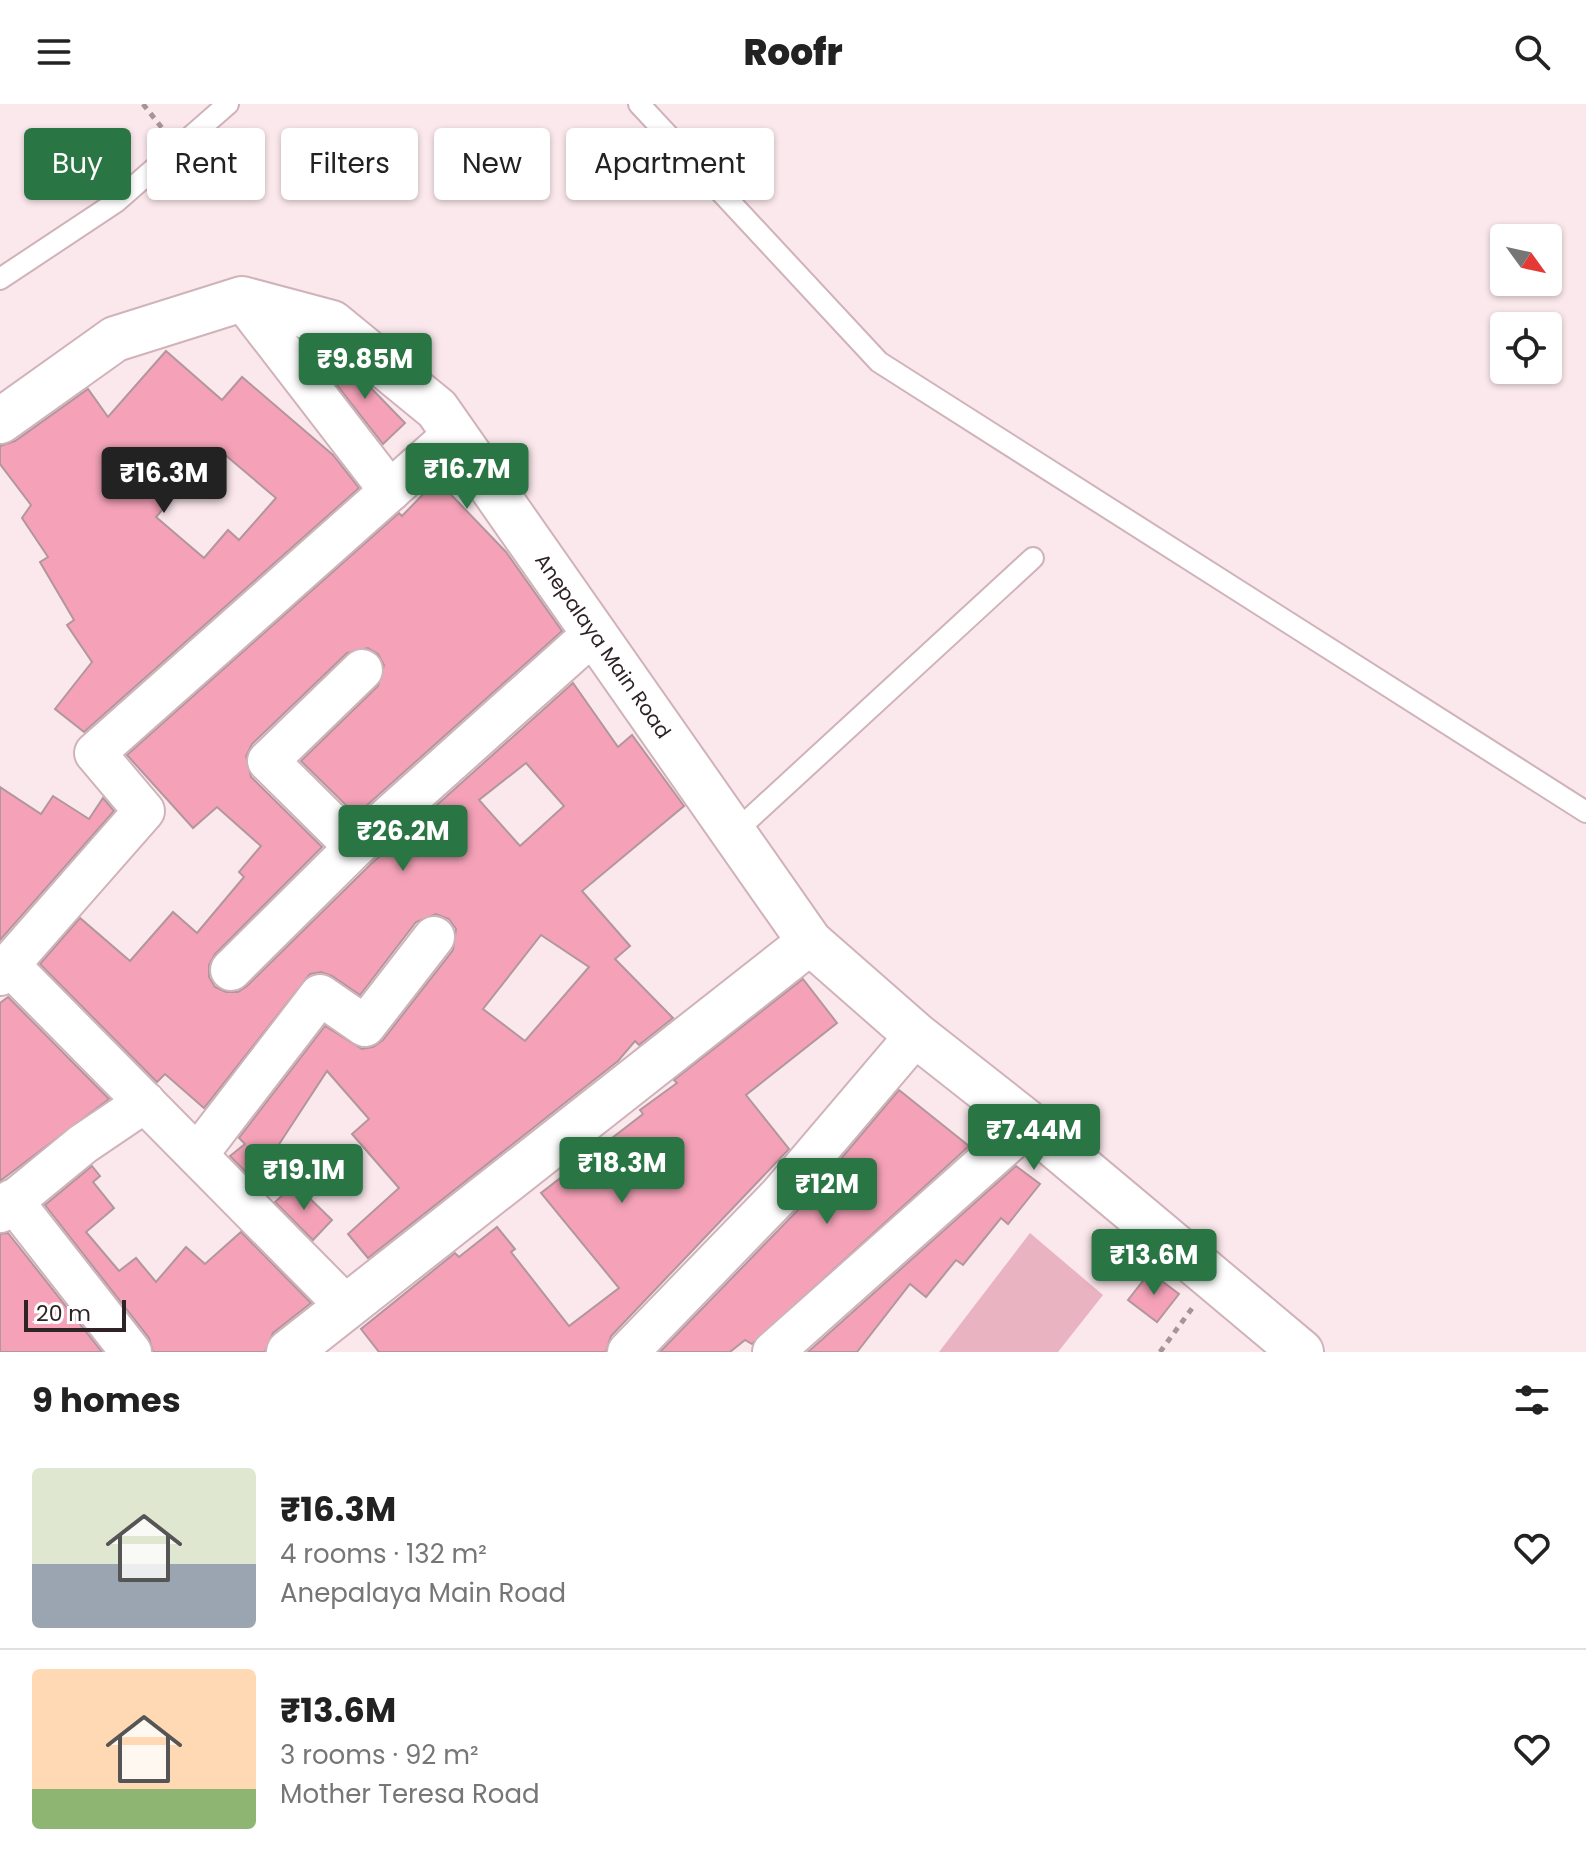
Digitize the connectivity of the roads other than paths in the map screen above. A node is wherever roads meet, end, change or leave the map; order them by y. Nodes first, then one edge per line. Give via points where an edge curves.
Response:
1 (228, 104) edge
2 (639, 104) edge
3 (0, 279) edge
4 (242, 299) junction
5 (0, 421) edge
6 (455, 433) junction
7 (390, 491) junction
8 (1033, 558) dead end
9 (594, 633) junction
10 (362, 670) dead end
11 (1586, 812) edge
12 (734, 833) junction
13 (355, 847) junction
14 (434, 937) dead end
15 (810, 942) junction
16 (5, 970) edge
17 (231, 970) dead end
18 (916, 1035) junction
19 (145, 1102) junction
20 (1029, 1124) junction
21 (197, 1155) junction
22 (6, 1206) edge
23 (346, 1306) junction
24 (131, 1352) edge
25 (289, 1352) edge
26 (628, 1352) edge
27 (773, 1352) edge
28 (1301, 1352) edge

1 - 3 lane via 116,202
2 - 11 lane via 879,362
4 - 5 street via 115,339
4 - 6 street, Anepalaya Main Road via 332,323 437,409
4 - 7 street
6 - 7 street
6 - 9 street, Anepalaya Main Road
7 - 16 street via 95,753 144,811
8 - 12 lane
9 - 12 street, Anepalaya Main Road
9 - 13 street
10 - 13 street via 268,761
12 - 15 street, Anepalaya Main Road
13 - 17 street
14 - 21 street via 365,1026 320,995
15 - 18 street, Anepalaya Main Road
15 - 23 street
16 - 19 street
18 - 20 street, Anepalaya Main Road
18 - 26 street via 780,1195
19 - 21 street
19 - 22 street
20 - 27 street
20 - 28 street, Anepalaya Main Road
21 - 23 street
22 - 24 street
23 - 25 street

